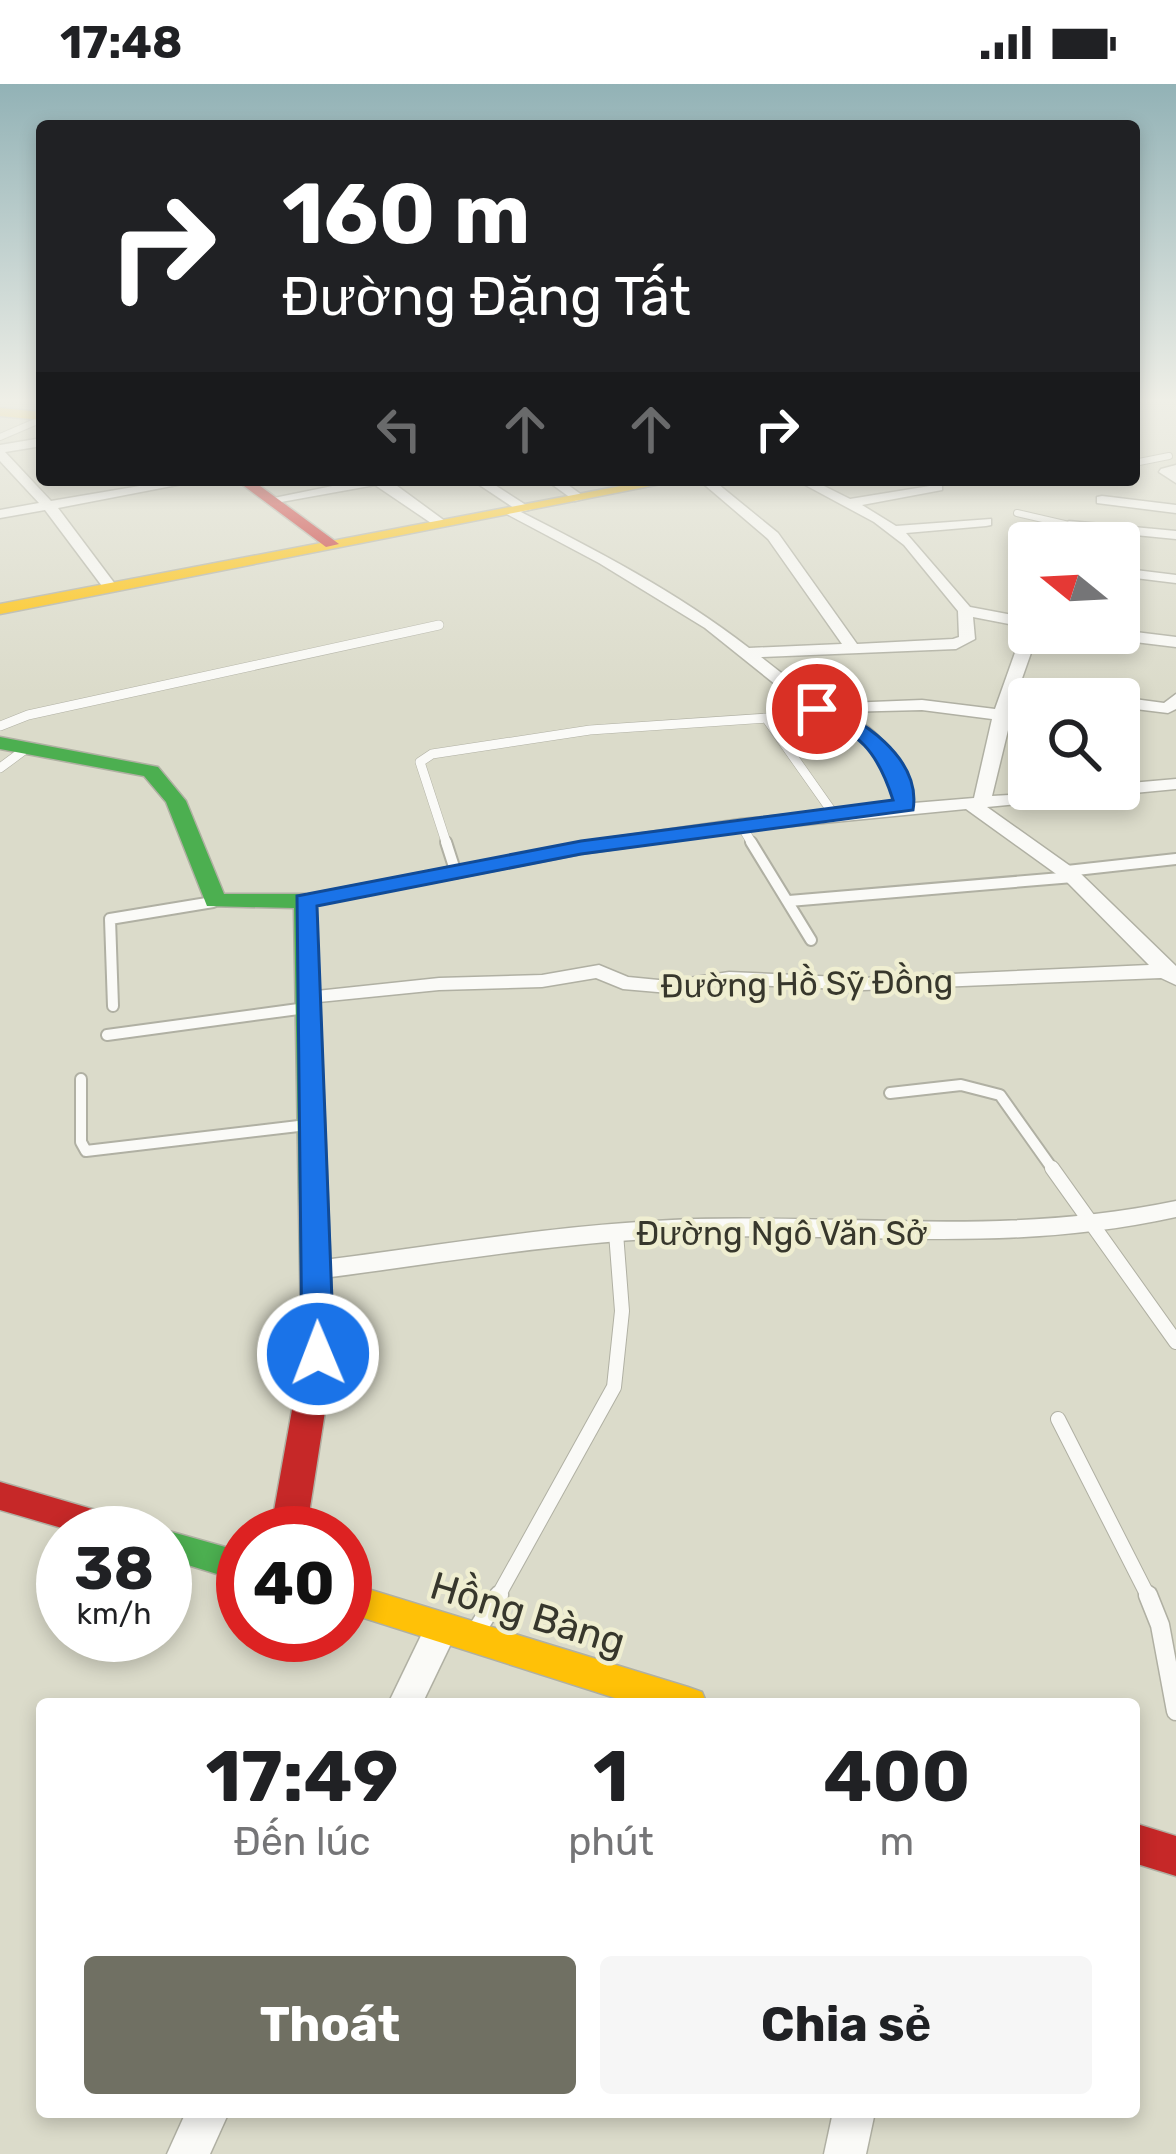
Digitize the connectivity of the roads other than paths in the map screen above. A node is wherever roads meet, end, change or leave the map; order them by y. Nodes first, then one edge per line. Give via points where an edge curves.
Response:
1 (41, 500) edge
2 (84, 500) edge
3 (270, 500) edge
4 (407, 500) edge
5 (504, 500) edge
6 (572, 500) edge
7 (729, 500) edge
8 (836, 500) edge
9 (873, 500) edge
10 (1102, 500) dead end
11 (845, 505) junction
12 (47, 506) junction
13 (1176, 509) edge
14 (518, 510) junction
15 (1017, 513) dead end
16 (0, 514) edge
17 (986, 522) dead end
18 (1056, 522) edge
19 (442, 524) junction
20 (894, 530) junction
21 (1140, 532) edge
22 (1176, 535) edge
23 (331, 544) junction
24 (1140, 575) edge
25 (1176, 579) edge
26 (110, 587) junction
27 (0, 609) edge
28 (965, 611) junction
29 (1008, 619) edge
30 (439, 625) dead end
31 (1140, 638) edge
32 (1176, 642) edge
33 (854, 649) junction
34 (746, 653) junction
35 (1176, 699) edge
36 (1008, 701) edge
37 (1140, 704) edge
38 (817, 709) junction
39 (1001, 716) junction
40 (0, 726) edge
41 (14, 746) edge
42 (0, 768) edge
43 (1176, 784) edge
44 (976, 803) junction
45 (905, 805) junction
46 (833, 813) junction
47 (740, 825) junction
48 (1176, 860) edge
49 (456, 873) junction
50 (1069, 874) junction
51 (305, 901) junction
52 (789, 901) junction
53 (214, 902) junction
54 (811, 940) dead end
55 (1172, 976) edge
56 (307, 1004) junction
57 (113, 1006) dead end
58 (106, 1035) dead end
59 (81, 1079) dead end
60 (890, 1093) dead end
61 (309, 1125) junction
62 (1176, 1209) edge
63 (1100, 1229) junction
64 (616, 1233) junction
65 (316, 1270) junction
66 (1176, 1342) edge
67 (1058, 1419) dead end
68 (0, 1496) edge
69 (36, 1506) edge
70 (293, 1506) edge
71 (372, 1605) edge
72 (458, 1632) junction
73 (409, 1698) edge
74 (669, 1698) edge
75 (1176, 1711) edge
76 (1140, 1845) edge
77 (1176, 1856) edge
78 (205, 2118) edge
79 (853, 2118) edge
80 (188, 2154) edge
81 (845, 2154) edge

1 - 12 street
2 - 12 street
3 - 23 street
4 - 19 street
5 - 14 street
6 - 14 street
7 - 33 street via 773,536
8 - 11 street
9 - 11 street
10 - 13 street
11 - 20 street
12 - 16 street
12 - 26 street
14 - 19 street
14 - 34 street
15 - 18 lane
17 - 20 street
19 - 23 street
20 - 28 street
21 - 22 street
23 - 26 street
24 - 25 street
26 - 27 street
28 - 29 street
28 - 33 street via 967,639 956,644
30 - 40 lane
31 - 32 street
33 - 34 street
34 - 38 street
35 - 37 street via 1168,708
36 - 39 street
38 - 39 street via 922,705
38 - 45 street via 850,722 889,757
39 - 44 street
41 - 42 lane
41 - 53 street via 151,771 176,801
43 - 44 street
44 - 45 street
44 - 50 street
45 - 46 street
46 - 47 street
46 - 49 lane via 766,718 538,737 421,762
47 - 49 street
47 - 52 lane
48 - 50 lane
49 - 51 street
50 - 52 lane
50 - 55 street
51 - 53 street
51 - 56 street
52 - 54 lane
53 - 57 lane via 110,919
55 - 56 street, Đường Hồ Sỹ Đồng via 863,984 729,978 668,987 622,983 599,971
56 - 58 lane
56 - 61 street
59 - 61 lane via 86,1151
60 - 63 lane via 961,1084 1000,1095
61 - 65 street
62 - 63 street, Đường Ngô Văn Sở
63 - 64 street, Đường Ngô Văn Sở
63 - 66 lane
64 - 65 street, Đường Ngô Văn Sở
64 - 72 lane via 622,1310 614,1387 529,1547
65 - 70 street via 318,1354
67 - 75 lane via 1143,1581
68 - 69 street
71 - 72 street, Hồng Bàng
72 - 73 street
72 - 74 street, Hồng Bàng
76 - 77 street
78 - 80 street
79 - 81 street

